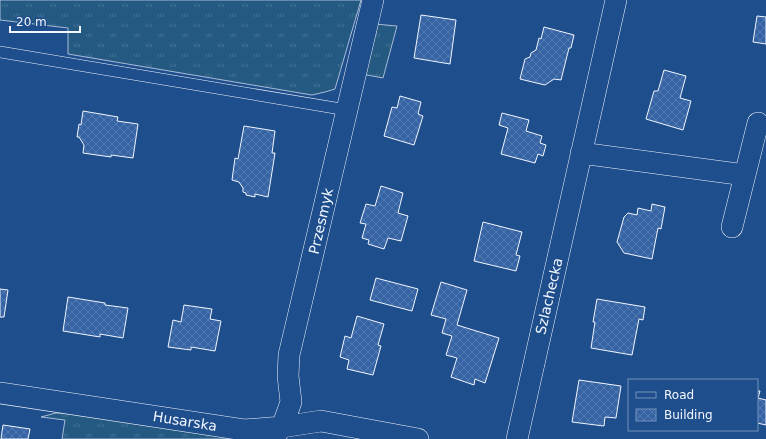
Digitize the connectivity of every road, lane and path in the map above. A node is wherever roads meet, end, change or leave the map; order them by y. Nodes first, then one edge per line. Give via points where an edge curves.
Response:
1 (373, 0) edge
2 (616, 0) edge
3 (0, 52) edge
4 (347, 110) junction
5 (758, 123) dead end
6 (581, 153) junction
7 (745, 175) junction
8 (732, 227) dead end
9 (0, 393) edge
10 (277, 433) edge
11 (418, 439) edge
12 (517, 439) edge

1 - 4 street, Przesmyk
2 - 6 street, Szlachecka
3 - 4 lane
4 - 10 street, Przesmyk via 289,355 291,402
5 - 7 street
6 - 7 street
6 - 12 street, Szlachecka
7 - 8 street
9 - 10 street, Husarska
10 - 11 street, Husarska via 321,421

